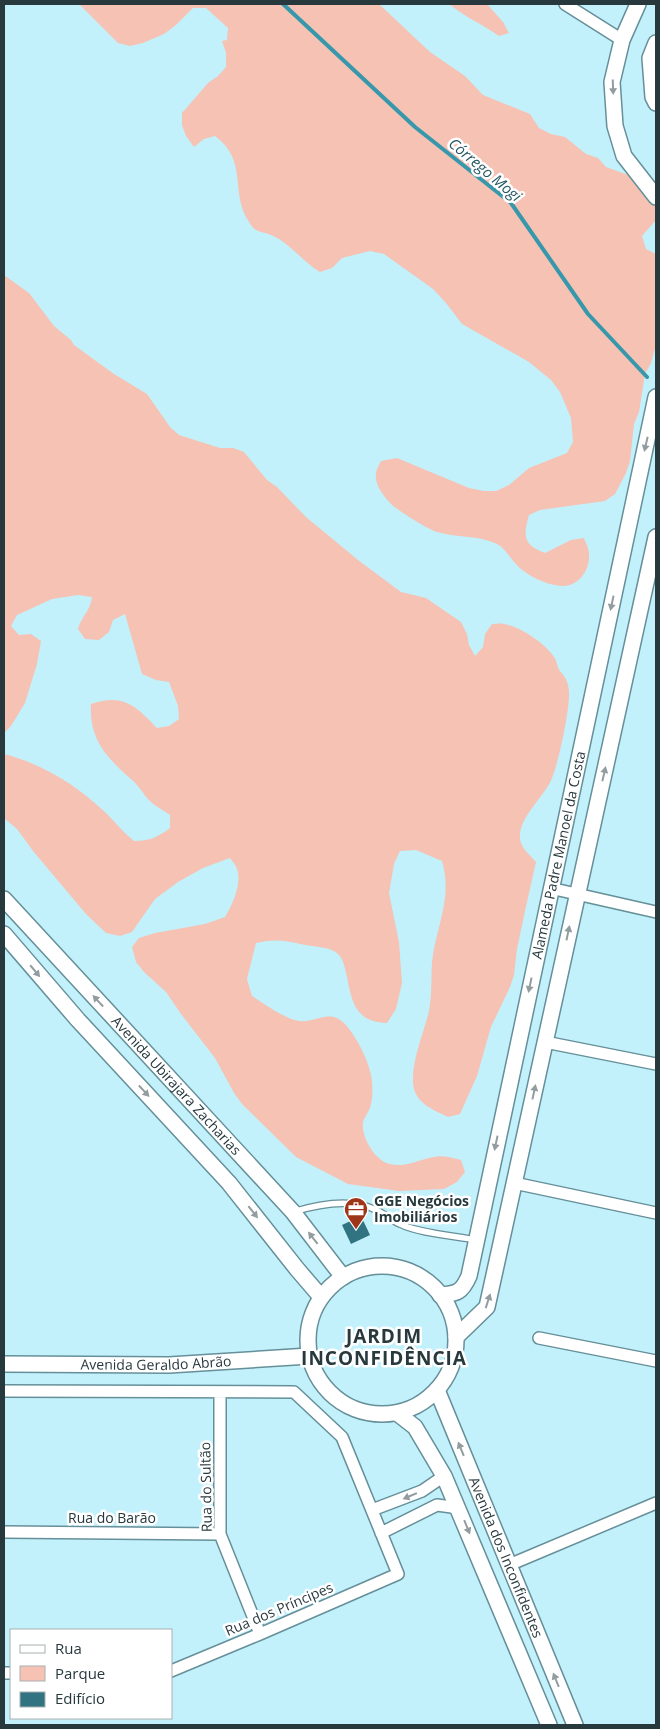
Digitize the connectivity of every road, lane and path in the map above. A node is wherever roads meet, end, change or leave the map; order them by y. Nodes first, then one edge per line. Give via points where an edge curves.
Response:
1 (565, 4) edge
2 (638, 4) edge
3 (622, 40) junction
4 (656, 43) edge
5 (656, 103) edge
6 (656, 197) edge
7 (656, 397) edge
8 (656, 537) edge
9 (550, 888) junction
10 (577, 895) junction
11 (4, 899) edge
12 (656, 912) edge
13 (4, 934) edge
14 (545, 1042) junction
15 (656, 1064) edge
16 (514, 1183) junction
17 (293, 1212) junction
18 (656, 1213) edge
19 (476, 1240) junction
20 (343, 1277) junction
21 (440, 1295) junction
22 (321, 1297) junction
23 (456, 1337) junction
24 (539, 1338) dead end
25 (309, 1356) junction
26 (656, 1361) edge
27 (4, 1364) edge
28 (437, 1390) junction
29 (4, 1392) edge
30 (220, 1392) junction
31 (397, 1413) junction
32 (444, 1476) junction
33 (656, 1503) edge
34 (459, 1508) junction
35 (372, 1510) junction
36 (4, 1532) edge
37 (381, 1532) junction
38 (220, 1534) junction
39 (509, 1565) junction
40 (486, 1574) junction
41 (260, 1634) junction
42 (172, 1671) edge
43 (549, 1725) edge
44 (575, 1725) edge

1 - 3 street
2 - 3 main road
3 -> 6 main road via 612,82 616,126 624,156
4 - 5 main road via 650,58
7 -> 9 main road, Alameda Padre Manoel da Costa
10 -> 8 main road, Alameda Padre Manoel da Costa
9 - 10 street
9 -> 19 main road, Alameda Padre Manoel da Costa
10 - 12 street
14 -> 10 main road, Alameda Padre Manoel da Costa
17 -> 11 main road, Avenida Ubirajara Zacharias
13 -> 22 main road, Avenida Ubirajara Zacharias via 78,1020 229,1183
14 - 15 street
16 -> 14 main road, Alameda Padre Manoel da Costa
16 - 18 street
23 -> 16 main road, Alameda Padre Manoel da Costa via 487,1307
17 - 19 lane via 331,1203 360,1205 413,1228
20 -> 17 main road, Avenida Ubirajara Zacharias
19 - 21 main road, Alameda Padre Manoel da Costa via 464,1287 453,1294
20 - 21 main road via 362,1269 382,1266 401,1269 420,1276
20 - 22 main road
21 - 23 main road via 454,1320
22 - 25 main road via 307,1335
23 - 28 main road via 455,1356 448,1375
24 - 26 street
25 - 27 main road, Avenida Geraldo Abrão via 169,1364
25 - 31 main road via 317,1377 338,1400 351,1408 374,1414
28 - 31 main road via 419,1405
39 -> 28 main road, Avenida dos Inconfidentes
29 - 30 street
30 - 35 street via 294,1392 342,1437
30 - 38 street, Rua do Sultão
31 - 32 main road, Avenida dos Inconfidentes via 415,1427
32 - 34 main road, Avenida dos Inconfidentes
32 -> 35 street via 422,1491
33 - 39 street
34 - 37 street via 437,1505
34 -> 40 main road, Avenida dos Inconfidentes
35 - 37 street
36 - 38 street, Rua do Barão
37 - 41 street, Rua dos Príncipes via 398,1574
38 - 41 street, Rua do Sultão
39 - 40 main road
44 -> 39 main road, Avenida dos Inconfidentes
40 - 43 main road, Avenida dos Inconfidentes
41 - 42 street, Rua dos Príncipes

